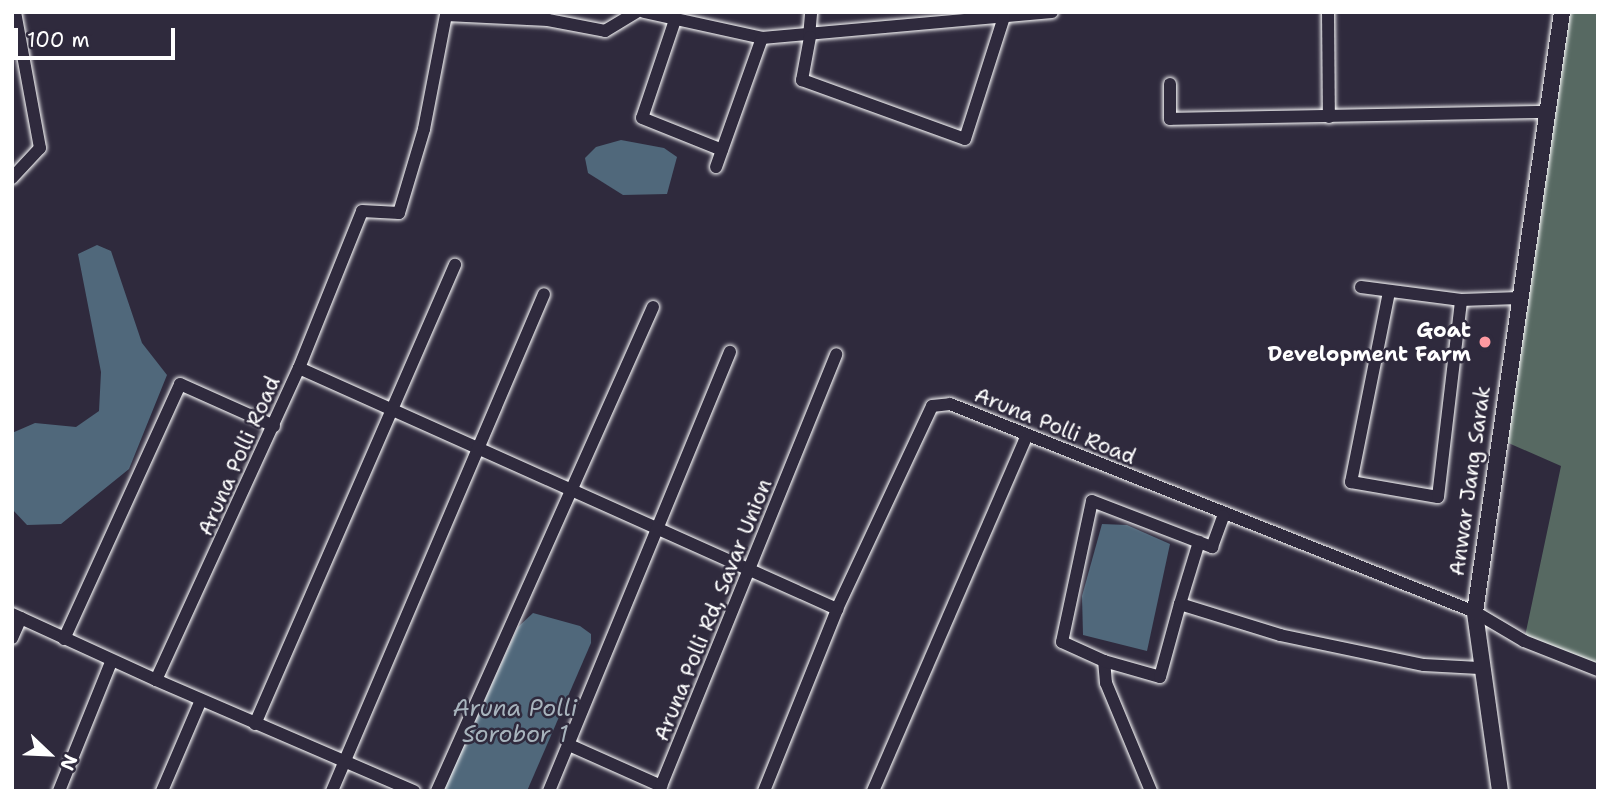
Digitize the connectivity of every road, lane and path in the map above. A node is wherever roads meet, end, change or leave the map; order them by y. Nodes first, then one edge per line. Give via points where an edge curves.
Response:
1 (15, 12) edge
2 (637, 12) edge
3 (645, 12) edge
4 (811, 12) edge
5 (1052, 12) edge
6 (1328, 12) edge
7 (1562, 12) edge
8 (1004, 17) junction
9 (675, 20) junction
10 (810, 37) junction
11 (762, 38) junction
12 (1170, 83) dead end
13 (1544, 112) junction
14 (1329, 117) junction
15 (722, 150) junction
16 (716, 167) dead end
17 (12, 177) edge
18 (455, 265) dead end
19 (1361, 287) dead end
20 (1389, 292) junction
21 (544, 293) dead end
22 (1519, 298) junction
23 (1461, 300) junction
24 (653, 307) dead end
25 (730, 352) dead end
26 (836, 354) dead end
27 (299, 368) junction
28 (392, 409) junction
29 (274, 426) junction
30 (1026, 438) junction
31 (483, 448) junction
32 (573, 492) junction
33 (1223, 516) junction
34 (660, 531) junction
35 (1199, 542) junction
36 (753, 570) junction
37 (1180, 604) junction
38 (837, 609) junction
39 (1475, 612) junction
40 (17, 616) edge
41 (12, 638) edge
42 (64, 639) junction
43 (1104, 661) junction
44 (111, 662) junction
45 (1479, 668) junction
46 (1598, 670) edge
47 (156, 680) junction
48 (201, 700) junction
49 (255, 724) junction
50 (569, 745) junction
51 (345, 762) junction
52 (661, 789) edge
53 (59, 791) edge
54 (162, 791) edge
55 (332, 791) edge
56 (414, 791) edge
57 (437, 791) edge
58 (549, 791) edge
59 (764, 791) edge
60 (873, 791) edge
61 (1151, 791) edge
62 (1500, 791) edge

1 - 17 street via 40,148
2 - 27 street via 605,31 548,20 446,15 424,129 399,213 362,211
3 - 9 street
4 - 10 street
5 - 8 street
6 - 14 street
7 - 13 main road, Anwar Jang Sarak
8 - 10 street
8 - 10 street via 965,139 802,80
9 - 11 street
9 - 15 street via 642,118
10 - 11 street
11 - 15 street
12 - 14 street via 1170,119
13 - 14 street
13 - 22 main road, Anwar Jang Sarak
15 - 16 street
18 - 28 street
19 - 20 street
20 - 23 street
20 - 23 street via 1351,482 1438,497
21 - 31 street
22 - 23 street
22 - 39 main road, Anwar Jang Sarak
24 - 32 street
25 - 34 street
26 - 36 street, Aruna Polli Rd, Savar Union
27 - 28 street, Aruna Polli Road
27 - 29 street, Aruna Polli Road
28 - 31 street, Aruna Polli Road
28 - 49 street
29 - 42 street via 180,384
29 - 47 street, Aruna Polli Road
30 - 33 street, Aruna Polli Road
30 - 38 street, Aruna Polli Road via 950,404 932,407
30 - 60 street
31 - 32 street, Aruna Polli Road
31 - 51 street
32 - 34 street, Aruna Polli Road
32 - 57 street
33 - 35 street via 1212,547
33 - 39 street, Aruna Polli Road
34 - 36 street, Aruna Polli Road
34 - 50 street
35 - 37 street
35 - 43 street via 1092,501 1062,642
36 - 38 street, Aruna Polli Road
36 - 52 street, Aruna Polli Rd, Savar Union
37 - 43 street via 1160,677
37 - 45 street via 1307,640 1424,665
38 - 59 street
39 - 45 main road, Anwar Jang Sarak
39 - 46 street, Aruna Polli Road via 1524,641
40 - 41 street
40 - 42 street
42 - 44 street
43 - 61 street via 1106,683
44 - 47 street
44 - 53 street
45 - 62 main road, Anwar Jang Sarak
47 - 48 street
48 - 49 street
48 - 54 street
49 - 51 street
50 - 52 street, Aruna Polli Rd, Savar Union
50 - 58 street
51 - 55 street
51 - 56 street

